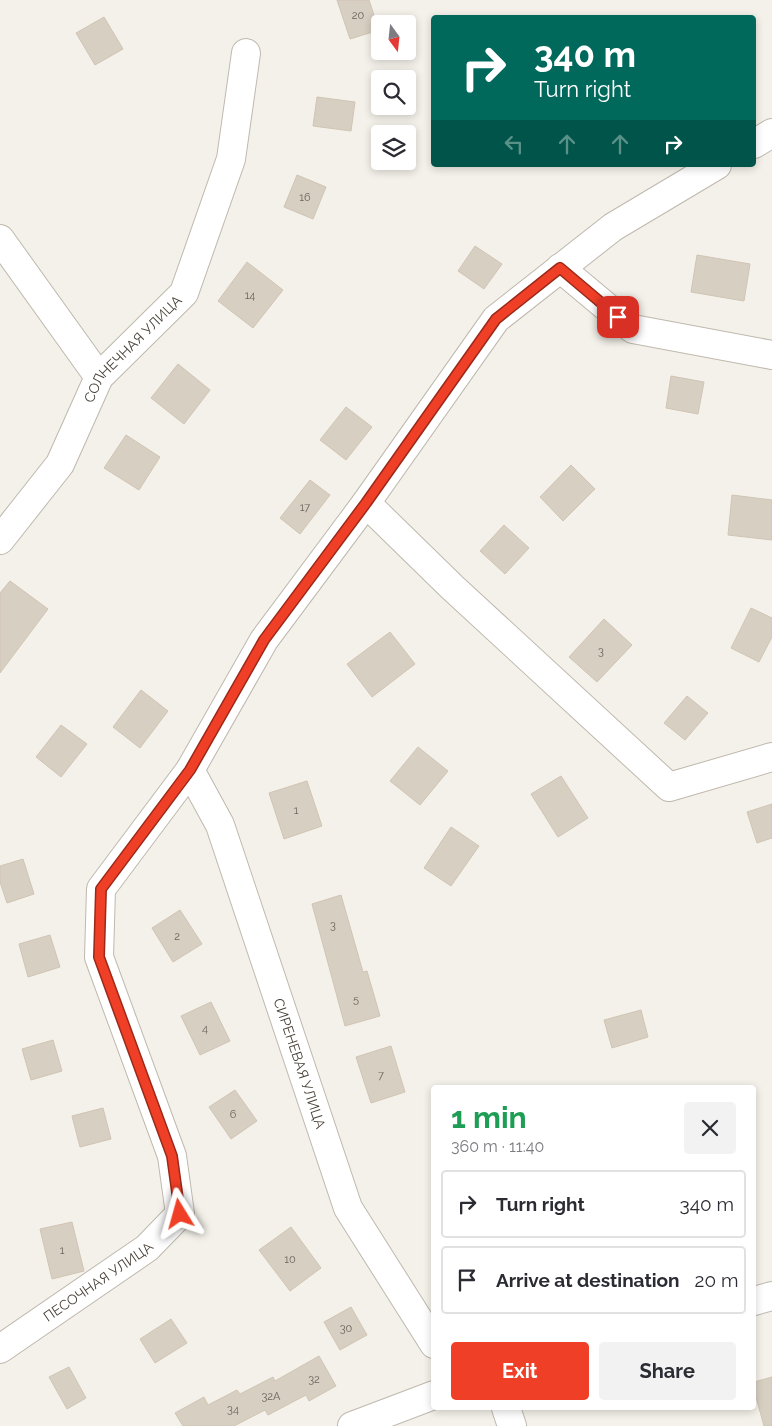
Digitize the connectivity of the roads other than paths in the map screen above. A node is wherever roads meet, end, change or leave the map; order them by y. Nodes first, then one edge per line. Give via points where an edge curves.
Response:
1 (246, 53) dead end
2 (772, 133) edge
3 (756, 143) edge
4 (714, 167) edge
5 (0, 239) edge
6 (560, 268) junction
7 (772, 355) edge
8 (99, 377) junction
9 (366, 503) junction
10 (0, 540) edge
11 (772, 757) edge
12 (190, 770) junction
13 (772, 1296) edge
14 (756, 1300) edge
15 (431, 1339) edge
16 (0, 1348) edge
17 (431, 1396) edge
18 (507, 1410) edge
19 (352, 1426) edge
20 (512, 1426) edge

1 - 8 street, СОЛНЕЧНАЯ УЛИЦА via 231,159 184,293
2 - 3 street
4 - 6 street, ПЕСОЧНАЯ УЛИЦА via 613,226
5 - 8 street
6 - 7 street via 633,329
6 - 9 street, ПЕСОЧНАЯ УЛИЦА via 496,319
8 - 10 street, СОЛНЕЧНАЯ УЛИЦА via 60,464
9 - 11 street via 669,787
9 - 12 street, ПЕСОЧНАЯ УЛИЦА via 264,640
12 - 15 street, СИРЕНЕВАЯ УЛИЦА via 220,825 348,1208
12 - 16 street, ПЕСОЧНАЯ УЛИЦА via 101,889 99,957 172,1156 180,1214 147,1248
13 - 14 street
17 - 19 street
18 - 20 street

